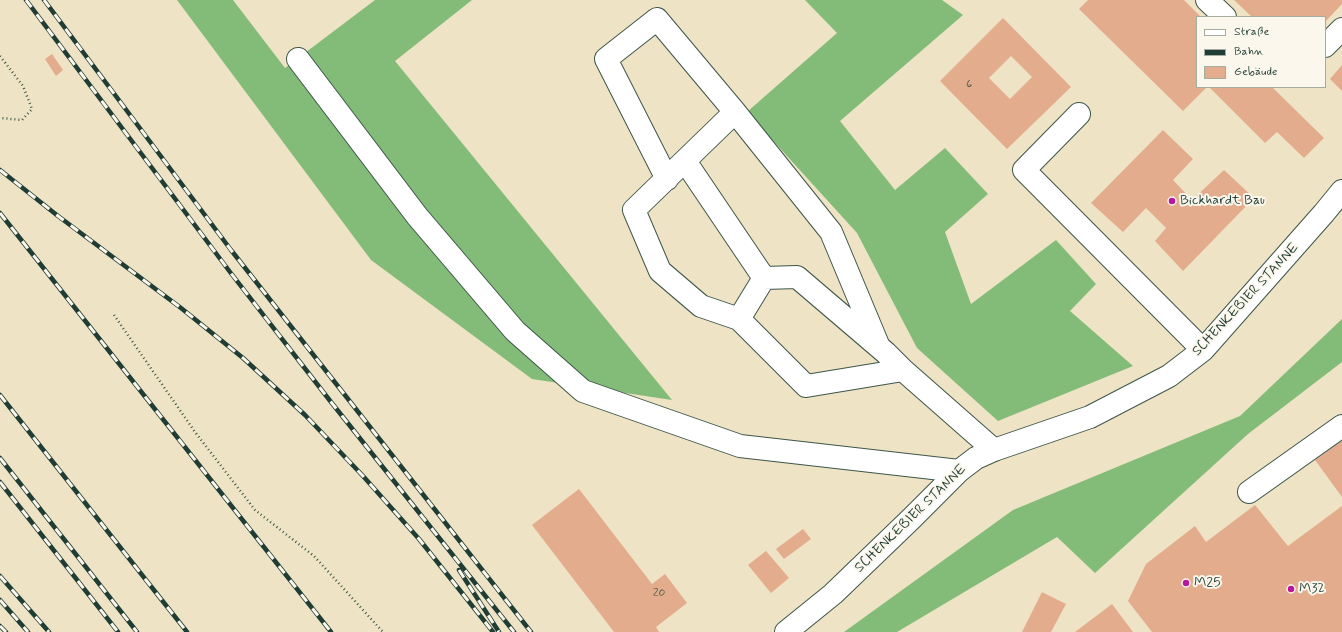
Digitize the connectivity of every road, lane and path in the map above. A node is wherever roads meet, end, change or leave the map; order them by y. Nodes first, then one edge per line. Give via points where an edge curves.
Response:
1 (1207, 0) edge
2 (1224, 16) edge
3 (1342, 29) edge
4 (1326, 45) edge
5 (0, 56) edge
6 (298, 59) dead end
7 (735, 112) junction
8 (1079, 114) dead end
9 (0, 117) edge
10 (685, 161) junction
11 (667, 179) junction
12 (1342, 191) edge
13 (764, 278) junction
14 (114, 315) dead end
15 (739, 319) junction
16 (879, 347) junction
17 (1203, 350) junction
18 (903, 370) junction
19 (1342, 426) edge
20 (994, 450) junction
21 (959, 470) junction
22 (1249, 492) dead end
23 (383, 632) edge
24 (786, 632) edge

1 - 2 street
3 - 4 street
5 - 9 path via 23,86 32,109 22,120
6 - 21 street via 417,216 484,295 515,331 582,391 740,446
7 - 10 street
7 - 11 street via 657,19 606,59
7 - 16 street via 831,232
8 - 17 street via 1024,170
10 - 11 street
10 - 13 street
11 - 15 street via 634,210 660,272 701,306
12 - 17 street, SCHENKEBIER STANNE
13 - 15 street
13 - 16 street via 797,277
14 - 23 path via 195,432 255,510 314,556
15 - 18 street via 806,386
16 - 18 street
17 - 20 street, SCHENKEBIER STANNE via 1169,376 1090,416
18 - 20 street
19 - 22 street
20 - 21 street, SCHENKEBIER STANNE
21 - 24 street, SCHENKEBIER STANNE via 833,594

